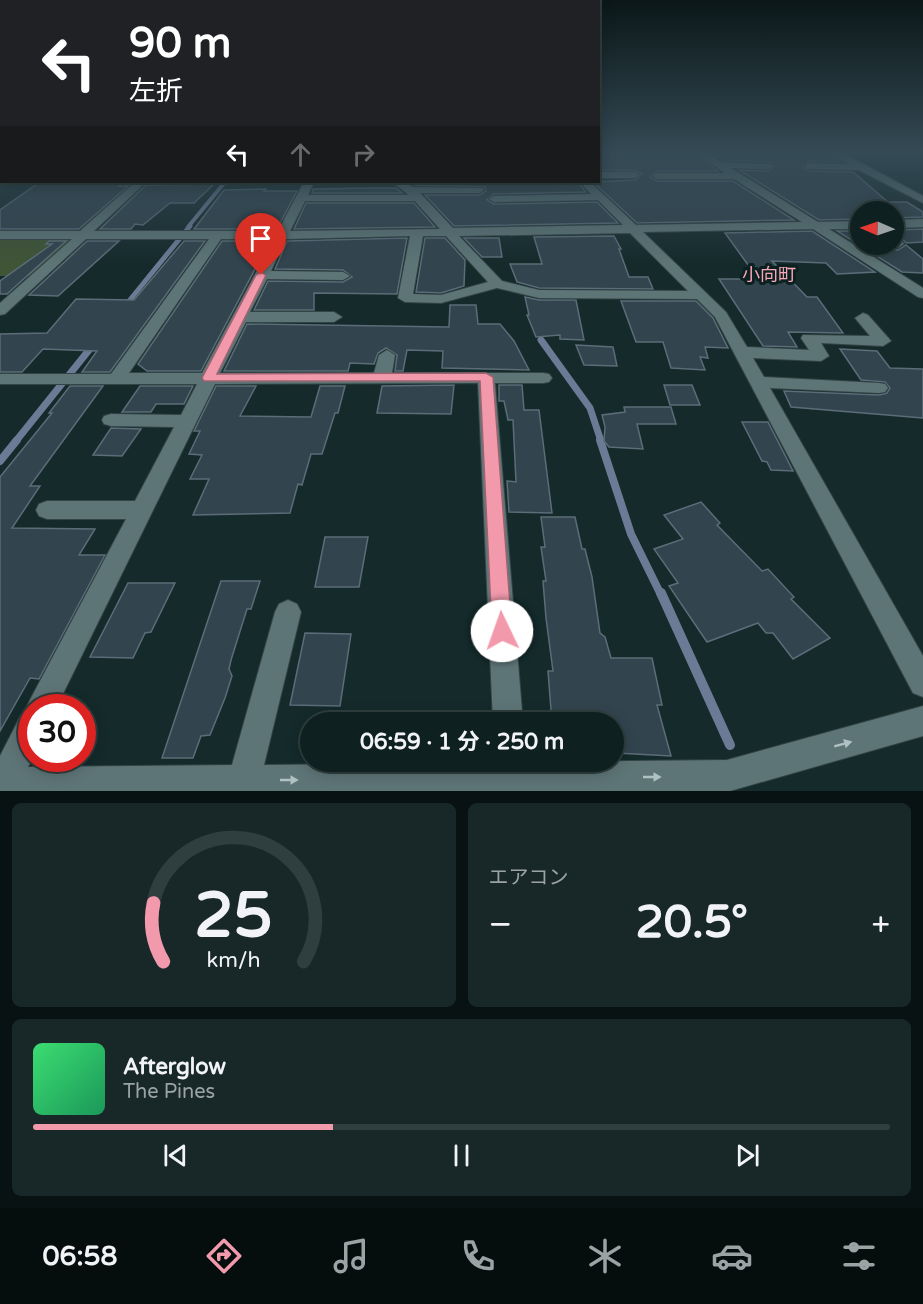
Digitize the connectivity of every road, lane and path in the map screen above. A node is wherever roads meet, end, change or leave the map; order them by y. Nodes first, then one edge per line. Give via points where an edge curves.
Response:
1 (132, 190) edge
2 (305, 190) edge
3 (408, 190) edge
4 (479, 190) dead end
5 (593, 190) edge
6 (757, 190) edge
7 (904, 190) edge
8 (414, 194) junction
9 (601, 197) junction
10 (494, 199) dead end
11 (923, 200) edge
12 (904, 224) edge
13 (923, 224) edge
14 (850, 225) edge
15 (813, 226) junction
16 (634, 228) junction
17 (448, 232) junction
18 (417, 233) junction
19 (0, 235) edge
20 (83, 235) junction
21 (281, 235) junction
22 (217, 236) junction
23 (842, 244) junction
24 (850, 244) edge
25 (261, 275) junction
26 (344, 276) dead end
27 (497, 284) junction
28 (923, 294) edge
29 (701, 295) junction
30 (0, 311) edge
31 (240, 317) junction
32 (334, 317) dead end
33 (863, 318) dead end
34 (741, 352) junction
35 (387, 355) dead end
36 (382, 377) junction
37 (486, 377) junction
38 (208, 378) junction
39 (543, 378) dead end
40 (0, 379) edge
41 (116, 379) junction
42 (757, 382) junction
43 (879, 388) dead end
44 (111, 420) dead end
45 (187, 421) junction
46 (47, 510) dead end
47 (142, 510) junction
48 (288, 612) dead end
49 (923, 683) edge
50 (48, 694) edge
51 (507, 712) edge
52 (923, 721) edge
53 (18, 753) edge
54 (244, 780) junction
55 (511, 780) edge
56 (1, 785) edge

1 - 20 street
2 - 8 street
2 - 21 street
3 - 8 street
4 - 8 street
5 - 9 street
6 - 15 street
7 - 11 street
8 - 17 street
9 - 10 street
9 - 16 street
12 - 13 street
14 - 15 street
15 - 16 street
15 - 23 street
16 - 17 street
16 - 29 street
17 - 18 street
17 - 27 street
18 - 21 street
18 - 27 street via 405,298 441,299
19 - 20 street
20 - 22 street
20 - 30 street
21 - 22 street
21 - 25 street
22 - 41 street
23 - 24 street
23 - 28 street
25 - 26 street
25 - 31 street
27 - 29 street via 540,294
29 - 34 street via 721,315
31 - 32 street
31 - 38 street
33 - 34 street via 883,341 809,338 822,356
34 - 42 street
35 - 36 street
36 - 37 street
36 - 38 street
37 - 39 street
37 - 51 street
38 - 41 street
38 - 45 street
40 - 41 street
42 - 43 street
42 - 49 street
44 - 45 street
45 - 47 street
46 - 47 street
47 - 50 street
48 - 54 street
55 -> 52 street via 727,776
53 - 56 street
54 -> 55 street
54 - 56 street

